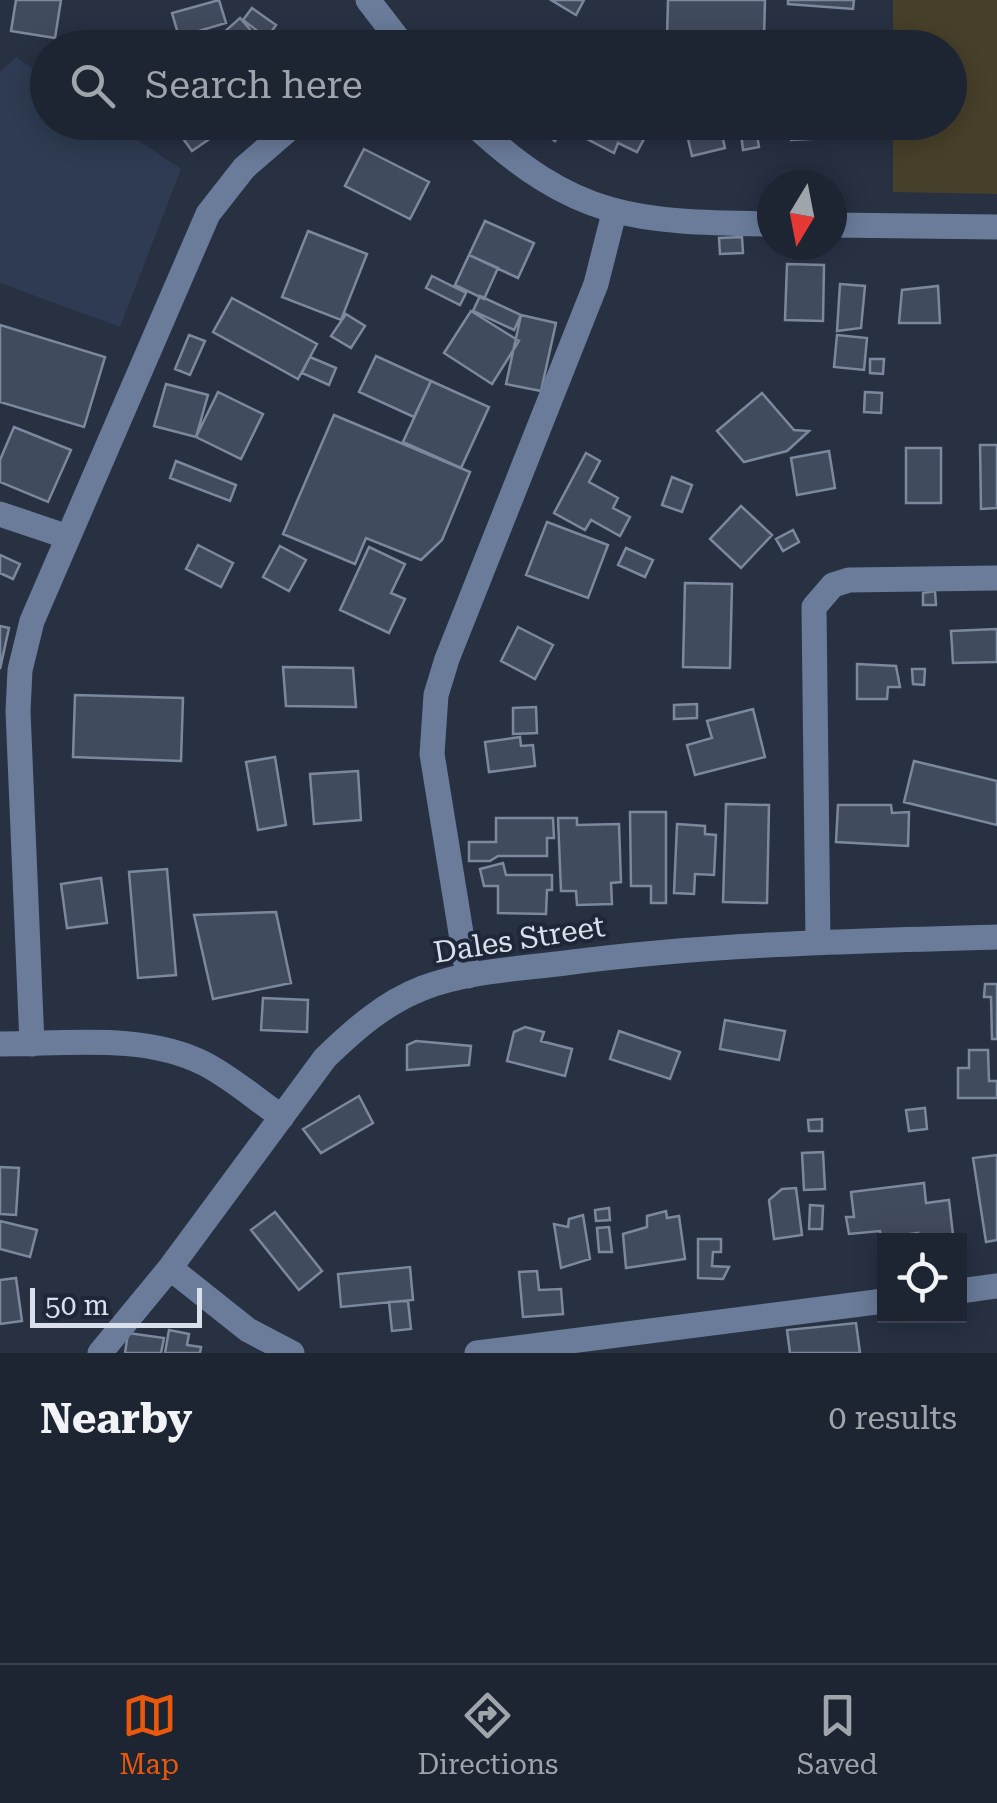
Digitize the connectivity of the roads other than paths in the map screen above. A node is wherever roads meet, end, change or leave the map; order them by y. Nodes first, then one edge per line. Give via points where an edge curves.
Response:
1 (368, 0) edge
2 (387, 30) edge
3 (276, 140) edge
4 (492, 140) edge
5 (614, 213) junction
6 (757, 224) edge
7 (847, 225) edge
8 (997, 227) edge
9 (0, 514) edge
10 (68, 538) junction
11 (997, 578) edge
12 (997, 937) edge
13 (818, 942) junction
14 (468, 976) junction
15 (0, 1044) edge
16 (32, 1044) junction
17 (282, 1117) junction
18 (170, 1268) junction
19 (997, 1286) edge
20 (967, 1290) edge
21 (877, 1301) edge
22 (100, 1353) edge
23 (292, 1353) edge
24 (477, 1353) edge

1 - 2 street
3 - 10 street via 208,214
4 - 5 street via 536,177
5 - 6 street
5 - 14 street via 596,284 436,695 432,754
7 - 8 street
9 - 10 street
10 - 16 street via 32,621 20,670
11 - 13 street via 849,580 833,585 814,608
12 - 13 street, Dales Street
13 - 14 street, Dales Street via 643,953
14 - 17 street, Dales Street via 423,988 353,1030
15 - 16 street
16 - 17 street via 169,1050 206,1064
17 - 18 street, Dales Street
18 - 22 street, Dales Street
18 - 23 street via 248,1330
19 - 20 street
21 - 24 street

